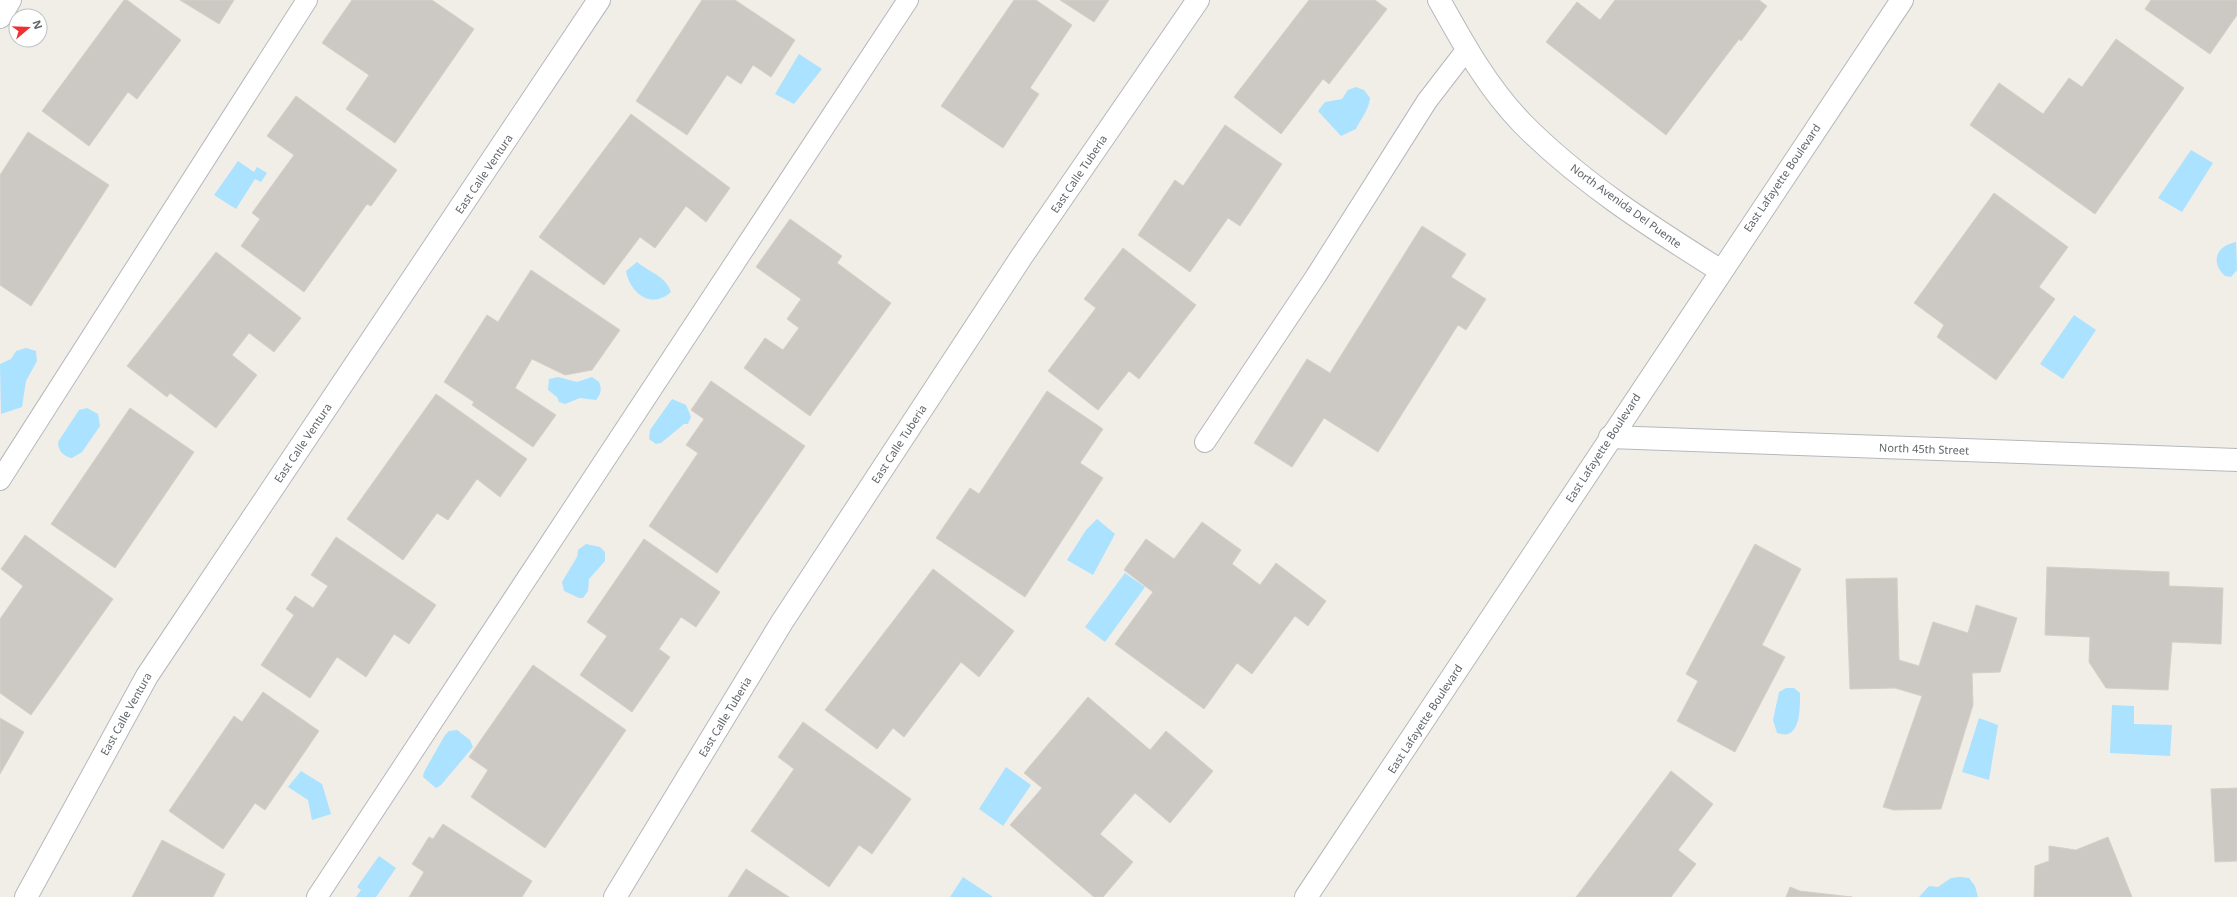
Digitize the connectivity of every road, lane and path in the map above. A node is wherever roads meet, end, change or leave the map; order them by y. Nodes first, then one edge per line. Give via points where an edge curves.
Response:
1 (10, 0) edge
2 (307, 0) edge
3 (599, 0) edge
4 (908, 0) edge
5 (1198, 0) edge
6 (1439, 0) edge
7 (1902, 0) edge
8 (0, 17) edge
9 (1467, 49) junction
10 (1720, 270) junction
11 (1610, 437) junction
12 (1205, 442) dead end
13 (2237, 460) edge
14 (0, 480) edge
15 (26, 897) edge
16 (317, 897) edge
17 (615, 897) edge
18 (1306, 897) edge

1 - 8 street
2 - 14 lane
3 - 15 street, East Calle Ventura via 147,676
4 - 16 lane
5 - 17 street, East Calle Tuberia via 1022,256 782,622
6 - 9 street, North Avenida Del Puente
7 - 10 street, East Lafayette Boulevard
9 - 10 street, North Avenida Del Puente via 1477,66 1521,122 1580,176 1666,237
9 - 12 lane via 1427,100 1316,276
10 - 11 street, East Lafayette Boulevard
11 - 13 street, North 45th Street
11 - 18 street, East Lafayette Boulevard

